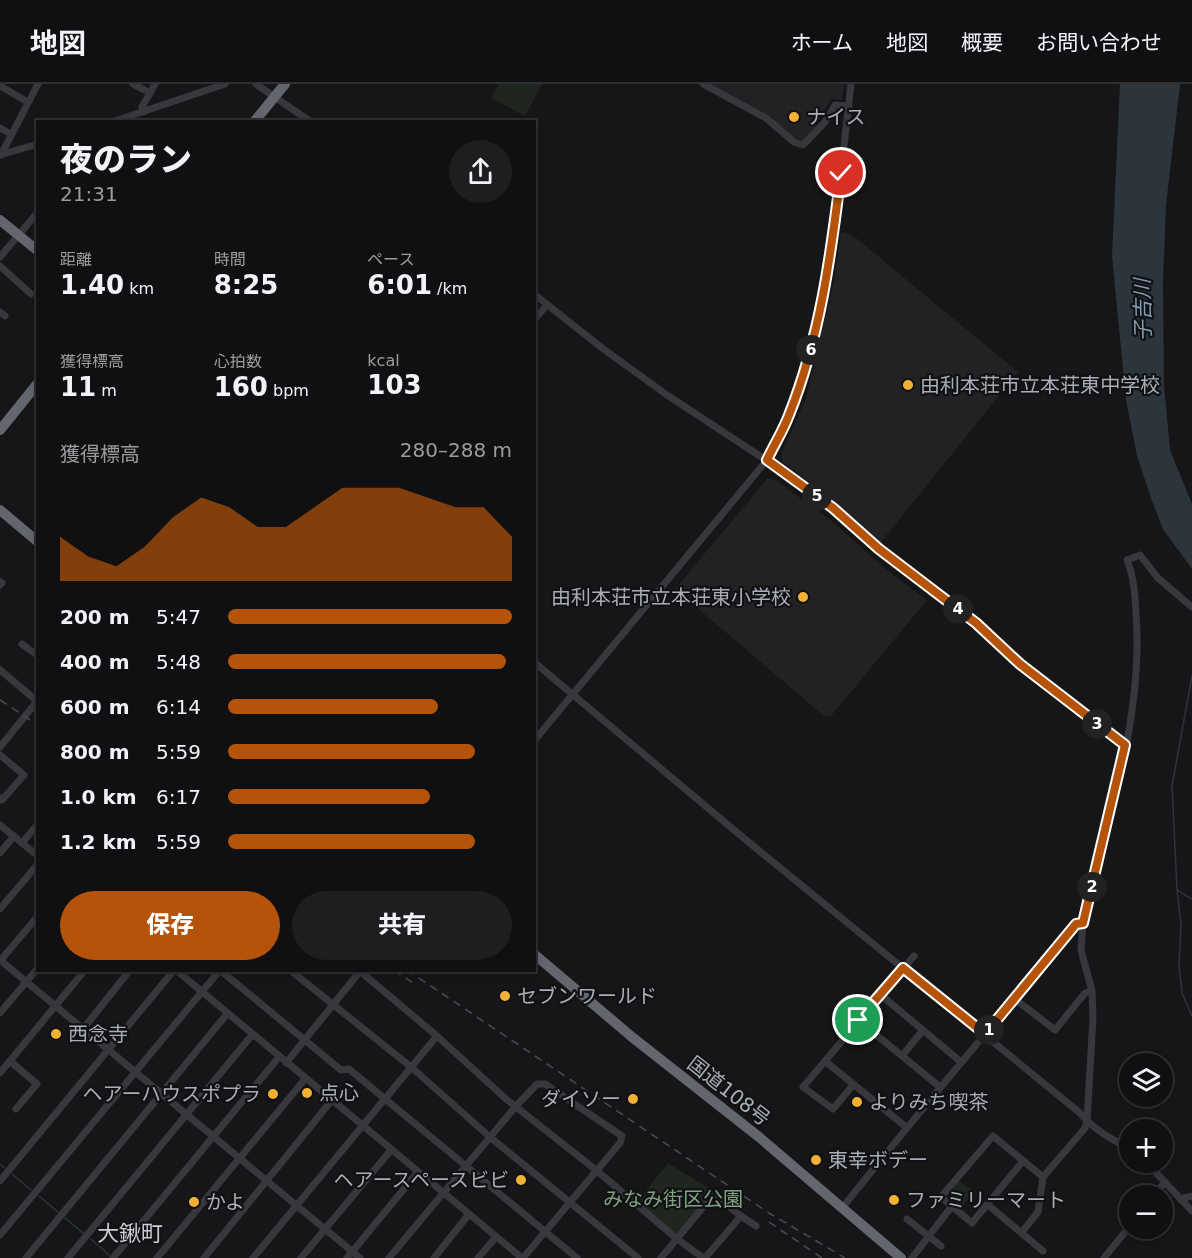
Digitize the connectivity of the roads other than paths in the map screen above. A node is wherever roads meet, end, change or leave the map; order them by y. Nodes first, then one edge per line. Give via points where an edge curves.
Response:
1 (38, 84) edge
2 (133, 84) edge
3 (155, 84) edge
4 (225, 84) edge
5 (256, 84) edge
6 (285, 84) edge
7 (703, 84) edge
8 (851, 84) edge
9 (0, 86) edge
10 (150, 93) junction
11 (274, 97) junction
12 (28, 102) junction
13 (849, 106) junction
14 (142, 112) junction
15 (117, 120) edge
16 (256, 120) edge
17 (308, 120) edge
18 (0, 128) edge
19 (11, 134) junction
20 (36, 145) edge
21 (1, 155) edge
22 (36, 214) edge
23 (0, 220) edge
24 (18, 235) junction
25 (36, 249) edge
26 (0, 257) edge
27 (0, 266) edge
28 (31, 294) dead end
29 (536, 296) edge
30 (547, 305) junction
31 (536, 318) edge
32 (36, 385) edge
33 (0, 430) edge
34 (767, 460) junction
35 (0, 510) edge
36 (36, 540) edge
37 (1192, 607) edge
38 (22, 644) dead end
39 (36, 654) edge
40 (536, 664) edge
41 (0, 670) edge
42 (573, 694) junction
43 (36, 700) edge
44 (36, 702) edge
45 (536, 739) edge
46 (1125, 745) junction
47 (0, 747) edge
48 (0, 755) edge
49 (0, 798) edge
50 (0, 825) edge
51 (36, 826) edge
52 (14, 836) junction
53 (22, 843) junction
54 (0, 853) edge
55 (36, 854) edge
56 (36, 866) edge
57 (0, 909) edge
58 (36, 918) edge
59 (1083, 923) junction
60 (1067, 935) junction
61 (1081, 941) junction
62 (536, 956) edge
63 (914, 956) dead end
64 (0, 960) edge
65 (903, 968) junction
66 (36, 970) edge
67 (83, 972) edge
68 (128, 972) edge
69 (173, 972) edge
70 (177, 972) edge
71 (218, 972) edge
72 (222, 972) edge
73 (293, 972) edge
74 (360, 972) edge
75 (362, 972) edge
76 (26, 981) junction
77 (1092, 991) junction
78 (201, 992) junction
79 (880, 995) junction
80 (1015, 999) junction
81 (334, 1005) junction
82 (55, 1006) junction
83 (0, 1013) edge
84 (227, 1014) junction
85 (858, 1020) junction
86 (83, 1029) junction
87 (923, 1030) junction
88 (985, 1034) junction
89 (252, 1035) junction
90 (437, 1036) junction
91 (304, 1040) junction
92 (109, 1050) junction
93 (902, 1056) junction
94 (279, 1057) junction
95 (10, 1061) junction
96 (825, 1061) junction
97 (961, 1062) junction
98 (286, 1063) junction
99 (411, 1067) junction
100 (135, 1072) junction
101 (0, 1073) edge
102 (305, 1079) junction
103 (853, 1085) junction
104 (940, 1087) junction
105 (161, 1093) junction
106 (332, 1100) junction
107 (386, 1100) junction
108 (516, 1106) junction
109 (16, 1109) dead end
110 (187, 1114) junction
111 (1087, 1121) junction
112 (363, 1125) junction
113 (906, 1127) junction
114 (214, 1137) junction
115 (491, 1138) junction
116 (1119, 1143) edge
117 (391, 1150) junction
118 (239, 1158) junction
119 (1023, 1161) junction
120 (466, 1166) junction
121 (596, 1170) junction
122 (418, 1172) junction
123 (1156, 1173) edge
124 (1042, 1177) junction
125 (266, 1179) junction
126 (0, 1181) edge
127 (1165, 1182) junction
128 (1163, 1185) edge
129 (443, 1192) junction
130 (1192, 1196) edge
131 (1180, 1199) junction
132 (570, 1202) junction
133 (297, 1205) junction
134 (988, 1205) junction
135 (952, 1206) junction
136 (843, 1207) junction
137 (1192, 1211) edge
138 (469, 1214) junction
139 (741, 1216) junction
140 (907, 1219) dead end
141 (756, 1226) dead end
142 (325, 1229) junction
143 (546, 1231) junction
144 (1022, 1232) junction
145 (0, 1235) edge
146 (929, 1236) junction
147 (496, 1237) junction
148 (676, 1238) junction
149 (1119, 1239) edge
150 (941, 1246) dead end
151 (1043, 1251) dead end
152 (352, 1252) junction
153 (26, 1258) edge
154 (68, 1258) edge
155 (113, 1258) edge
156 (157, 1258) edge
157 (204, 1258) edge
158 (253, 1258) edge
159 (301, 1258) edge
160 (346, 1258) edge
161 (360, 1258) edge
162 (390, 1258) edge
163 (434, 1258) edge
164 (478, 1258) edge
165 (522, 1258) edge
166 (577, 1258) edge
167 (638, 1258) edge
168 (661, 1258) edge
169 (704, 1258) edge
170 (901, 1258) edge
171 (912, 1258) edge
172 (1104, 1258) edge

1 - 12 street
2 - 10 street
3 - 10 street
4 - 14 street
5 - 11 street
6 - 11 highway
7 - 13 street via 761,115 803,145 835,105
8 - 13 street
9 - 12 street
10 - 14 street
11 - 16 highway
11 - 17 street
12 - 19 street
13 - 34 street via 816,332 796,399
14 - 15 street
18 - 19 street
19 - 21 street
20 - 21 street
22 - 24 street
23 - 24 highway
24 - 25 highway
24 - 26 street
27 - 28 street
29 - 30 street
30 - 31 street
30 - 34 street via 667,395
32 - 33 highway
34 - 42 street
34 - 46 street via 833,508 879,549 976,623 1020,664
35 - 36 highway
37 - 46 street via 1158,578 1140,555 1127,560 1138,634
38 - 39 street
40 - 42 street
41 - 43 street
42 - 45 street
42 - 65 street
44 - 47 street
46 - 59 street
48 - 49 street via 24,775
50 - 52 street
51 - 53 street
52 - 53 street
52 - 54 street
53 - 55 street
56 - 57 street
58 - 64 street
59 - 60 street via 1076,924
59 - 61 street
60 - 61 street
60 - 80 street
61 - 77 street
62 - 136 highway, 国道108号
63 - 65 street
64 - 76 street
65 - 79 street
65 - 88 street
66 - 76 street
67 - 82 street
68 - 86 street
69 - 92 street
70 - 78 street
71 - 78 street
72 - 91 street
73 - 81 street
74 - 81 street
75 - 90 street
76 - 82 street
76 - 83 street
77 - 80 street via 1085,993 1055,1030
77 - 111 street
78 - 84 street
78 - 100 street
79 - 85 street
79 - 87 street
80 - 88 street
81 - 91 street
81 - 99 street
82 - 86 street
82 - 95 street
84 - 89 street
84 - 105 street
85 - 93 street
85 - 96 street
86 - 92 street
87 - 93 street
87 - 97 street
88 - 97 street
88 - 111 street
89 - 94 street
89 - 110 street
90 - 99 street
90 - 108 street
91 - 98 street
91 - 107 street
92 - 100 street
92 - 126 street
93 - 104 street
94 - 98 street
94 - 114 street
95 - 101 street
95 - 109 street via 37,1084
96 - 103 street
96 - 103 street via 803,1086 832,1109
97 - 104 street
98 - 102 street
99 - 107 street
99 - 115 street
100 - 105 street
100 - 145 street
102 - 106 street
102 - 118 street
103 - 113 street
104 - 113 street
105 - 110 street
105 - 153 street
106 - 112 street
106 - 125 street
107 - 112 street
107 - 120 street
108 - 115 street
108 - 121 street
108 - 121 street via 537,1084 545,1084 622,1136
110 - 114 street
110 - 154 street
111 - 116 street
111 - 124 street
112 - 117 street
112 - 133 street
113 - 136 street
114 - 118 street
114 - 155 street
115 - 120 street
115 - 132 street
117 - 122 street
117 - 142 street
118 - 125 street
118 - 156 street
119 - 124 street
119 - 134 street
119 - 135 street via 993,1136 941,1197
120 - 129 street
120 - 143 street
121 - 132 street
121 - 148 street
122 - 129 street
122 - 152 street
123 - 127 street
124 - 144 street via 1038,1212
125 - 133 street
125 - 157 street
127 - 128 street
127 - 131 street
129 - 138 street
129 - 162 street
130 - 131 street
131 - 137 street
132 - 143 street
132 - 167 street
133 - 142 street
133 - 158 street
134 - 135 street via 972,1222
134 - 144 street
135 - 146 street
136 - 170 highway, 国道108号
138 - 147 street
138 - 163 street
139 - 141 street
139 - 148 street via 720,1200 711,1199
139 - 169 street
140 - 146 street
142 - 152 street
142 - 159 street
143 - 165 street
143 - 166 street
144 - 151 street
146 - 150 street
146 - 171 street
147 - 164 street
147 - 165 street
148 - 168 street
148 - 169 street
149 - 172 street
152 - 160 street
152 - 161 street

